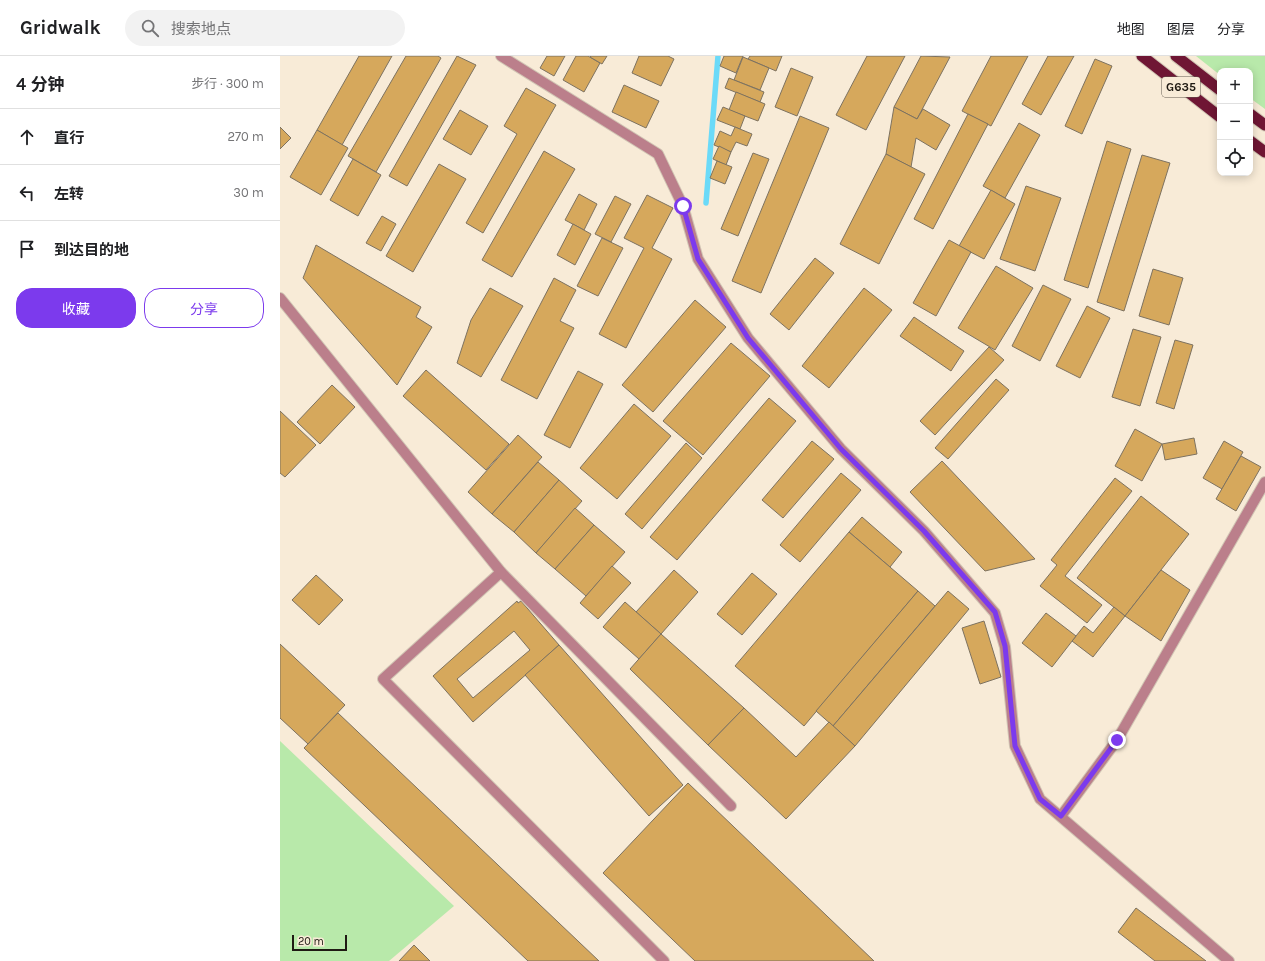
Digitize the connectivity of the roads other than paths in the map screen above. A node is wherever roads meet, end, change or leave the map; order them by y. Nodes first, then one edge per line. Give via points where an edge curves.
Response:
1 (501, 56) edge
2 (1142, 56) edge
3 (1176, 56) edge
4 (1217, 88) edge
5 (1217, 115) edge
6 (1253, 116) edge
7 (1265, 125) edge
8 (1253, 143) edge
9 (1265, 152) edge
10 (280, 298) edge
11 (1265, 482) edge
12 (501, 572) junction
13 (731, 806) dead end
14 (1061, 816) junction
15 (664, 961) edge
16 (1229, 961) edge

1 - 14 street via 658,154 683,206 698,259 748,338 841,449 924,531 995,612 1005,646 1015,746 1040,799
2 - 5 highway, G635
3 - 4 highway, G635
6 - 7 highway
8 - 9 highway
10 - 12 street
11 - 14 street via 1117,740
12 - 13 street
12 - 15 street via 383,679
14 - 16 street

